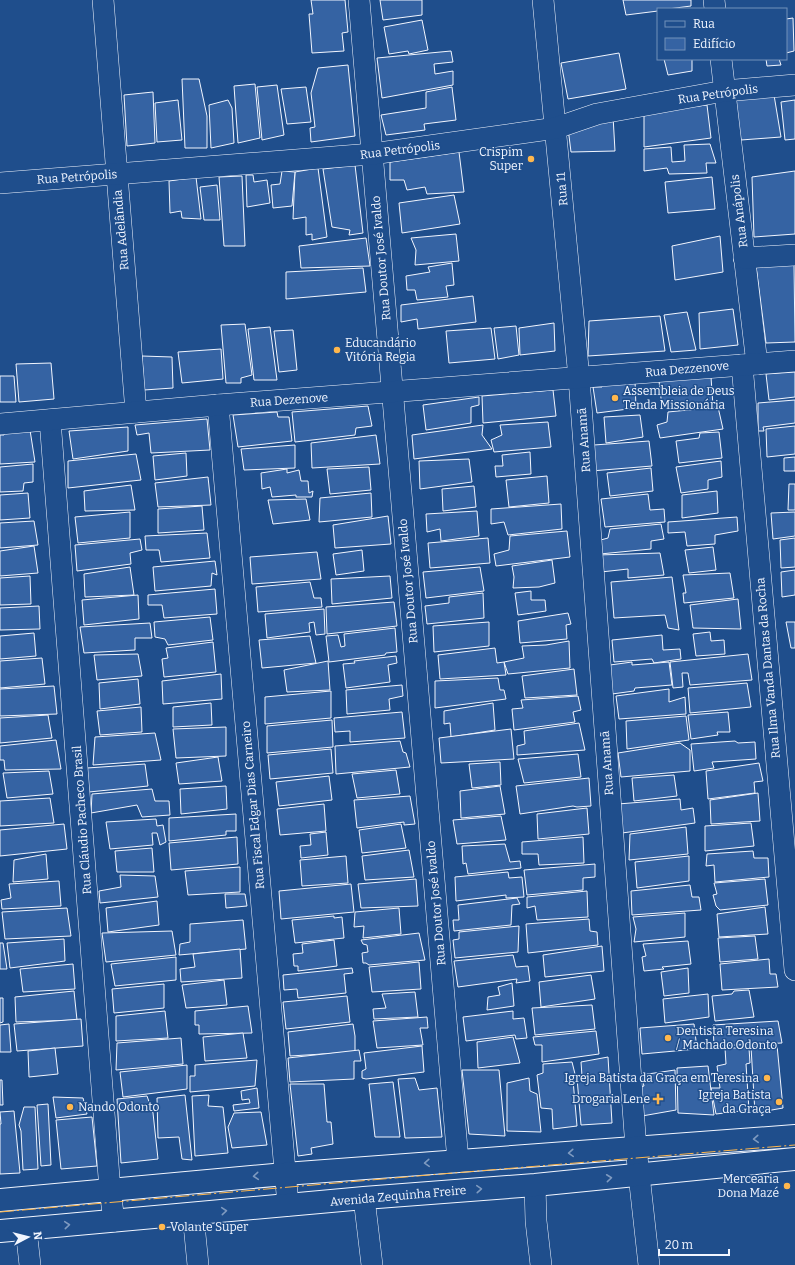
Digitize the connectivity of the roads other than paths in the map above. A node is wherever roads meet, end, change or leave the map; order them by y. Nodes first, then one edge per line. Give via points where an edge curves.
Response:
1 (102, 0) edge
2 (359, 0) edge
3 (543, 0) edge
4 (720, 60) edge
5 (795, 85) edge
6 (724, 91) junction
7 (556, 128) junction
8 (372, 154) junction
9 (116, 174) junction
10 (0, 183) edge
11 (795, 255) edge
12 (744, 258) junction
13 (795, 361) edge
14 (749, 364) junction
15 (579, 378) junction
16 (392, 392) junction
17 (218, 405) junction
18 (136, 412) junction
19 (50, 420) junction
20 (0, 424) edge
21 (795, 970) edge
22 (795, 1136) edge
23 (636, 1148) junction
24 (795, 1159) edge
25 (458, 1161) junction
26 (285, 1174) junction
27 (640, 1175) junction
28 (536, 1185) junction
29 (110, 1190) junction
30 (364, 1198) junction
31 (0, 1200) edge
32 (288, 1205) junction
33 (192, 1214) junction
34 (114, 1221) junction
35 (26, 1229) junction
36 (0, 1231) edge
37 (30, 1265) edge
38 (198, 1265) edge
39 (372, 1265) edge
40 (541, 1265) edge
41 (650, 1265) edge

1 - 9 street, Rua Adelândia
2 - 8 street, Rua Doutor José Ivaldo
3 - 7 street, Rua 11
4 - 6 street, Rua Anápolis
5 - 6 street, Rua Petrópolis
6 - 7 street, Rua Petrópolis via 597,114
6 - 12 street, Rua Anápolis
7 - 8 street, Rua Petrópolis
7 - 15 street, Rua 11
8 - 9 street, Rua Petrópolis
8 - 16 street, Rua Doutor José Ivaldo
9 - 10 street, Rua Petrópolis
9 - 18 street, Rua Adelândia
11 - 12 street
12 - 14 street, Rua Anápolis
13 - 14 street, Rua Dezzenove
14 - 15 street, Rua Dezzenove
14 - 21 street, Rua Ilma Vanda Dantas da Rocha
15 - 16 street, Rua Dezenove
15 - 23 street, Rua Anamã
16 - 17 street, Rua Dezenove
16 - 25 street, Rua Doutor José Ivaldo
17 - 18 street, Rua Dezenove
17 - 26 street, Rua Fiscal Edgar Dias Carneiro
18 - 19 street, Rua Dezenove
19 - 20 street, Rua Dezenove
19 - 29 street, Rua Cláudio Pacheco Brasil
22 -> 23 main road
23 -> 25 main road
23 - 27 street, Rua Anamã
24 - 27 main road, Avenida Zequinha Freire
25 -> 26 main road
26 -> 29 main road
26 - 32 street, Rua Fiscal Edgar Dias Carneiro
28 -> 27 main road, Avenida Zequinha Freire
27 - 41 street, Rua Anamã
30 -> 28 main road, Avenida Zequinha Freire
28 - 40 street via 536,1221
29 - 31 main road
29 - 34 street, Rua Cláudio Pacheco Brasil
30 - 32 main road, Avenida Zequinha Freire
30 - 39 street
33 -> 32 main road, Avenida Zequinha Freire
33 - 34 main road, Avenida Zequinha Freire
33 - 38 street
35 -> 34 main road, Avenida Zequinha Freire
35 - 36 main road, Avenida Zequinha Freire
35 - 37 street

